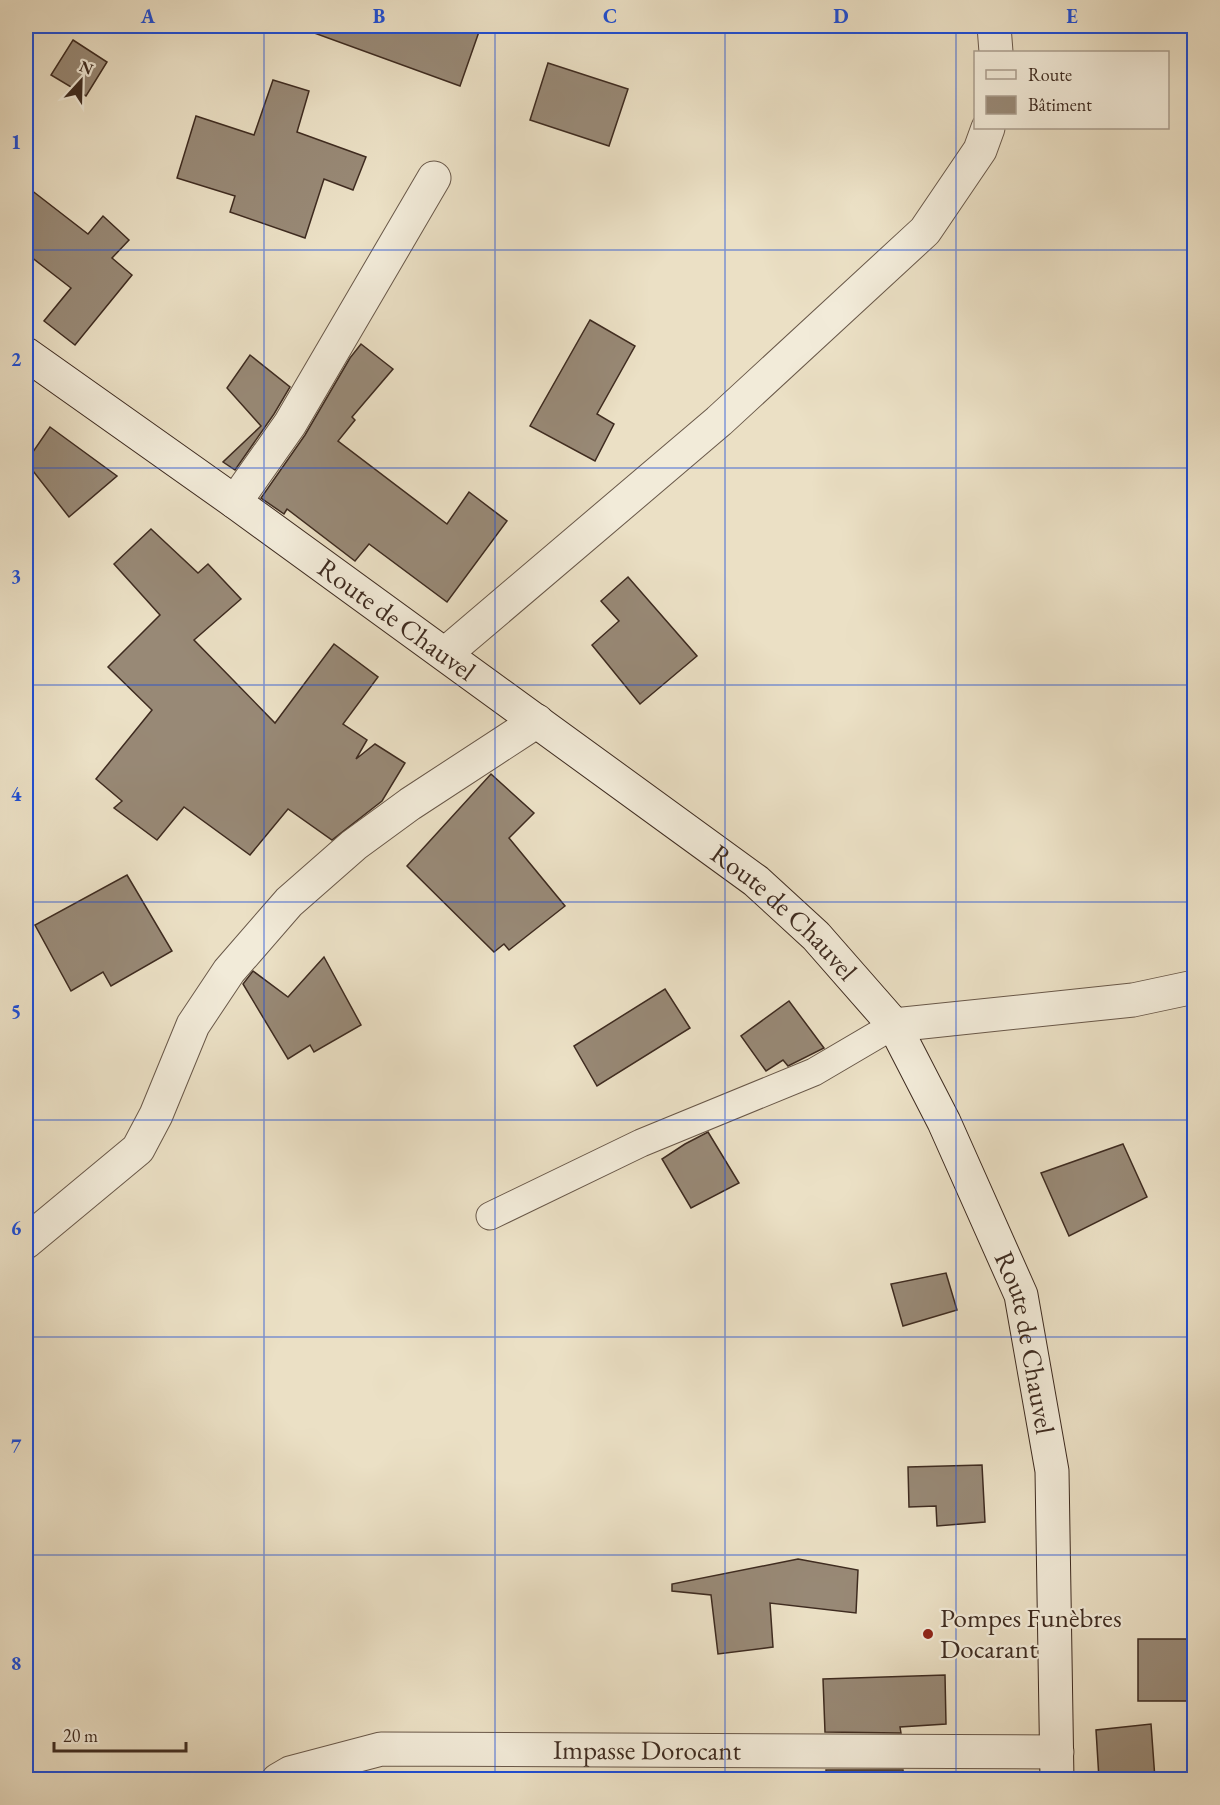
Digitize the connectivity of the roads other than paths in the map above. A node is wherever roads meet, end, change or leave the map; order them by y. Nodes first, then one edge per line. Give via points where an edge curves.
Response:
1 (994, 26) edge
2 (996, 51) edge
3 (988, 129) edge
4 (434, 178) dead end
5 (26, 354) edge
6 (235, 502) junction
7 (445, 654) junction
8 (537, 721) junction
9 (1194, 987) edge
10 (894, 1025) junction
11 (490, 1216) dead end
12 (26, 1242) edge
13 (1057, 1766) edge
14 (278, 1779) edge

1 - 2 street
3 - 7 street via 980,150 925,231 719,421
4 - 6 street via 290,424
5 - 6 street, Route de Chauvel
6 - 7 street, Route de Chauvel
7 - 8 street, Route de Chauvel
8 - 10 street, Route de Chauvel via 756,881 816,936
8 - 12 street via 400,811 289,902 229,970 193,1025 138,1149
9 - 10 street via 1133,1000
10 - 11 lane via 814,1071 641,1143
10 - 13 street, Route de Chauvel via 944,1122 1021,1294 1052,1471
13 - 14 street, Impasse Dorocant via 381,1749

